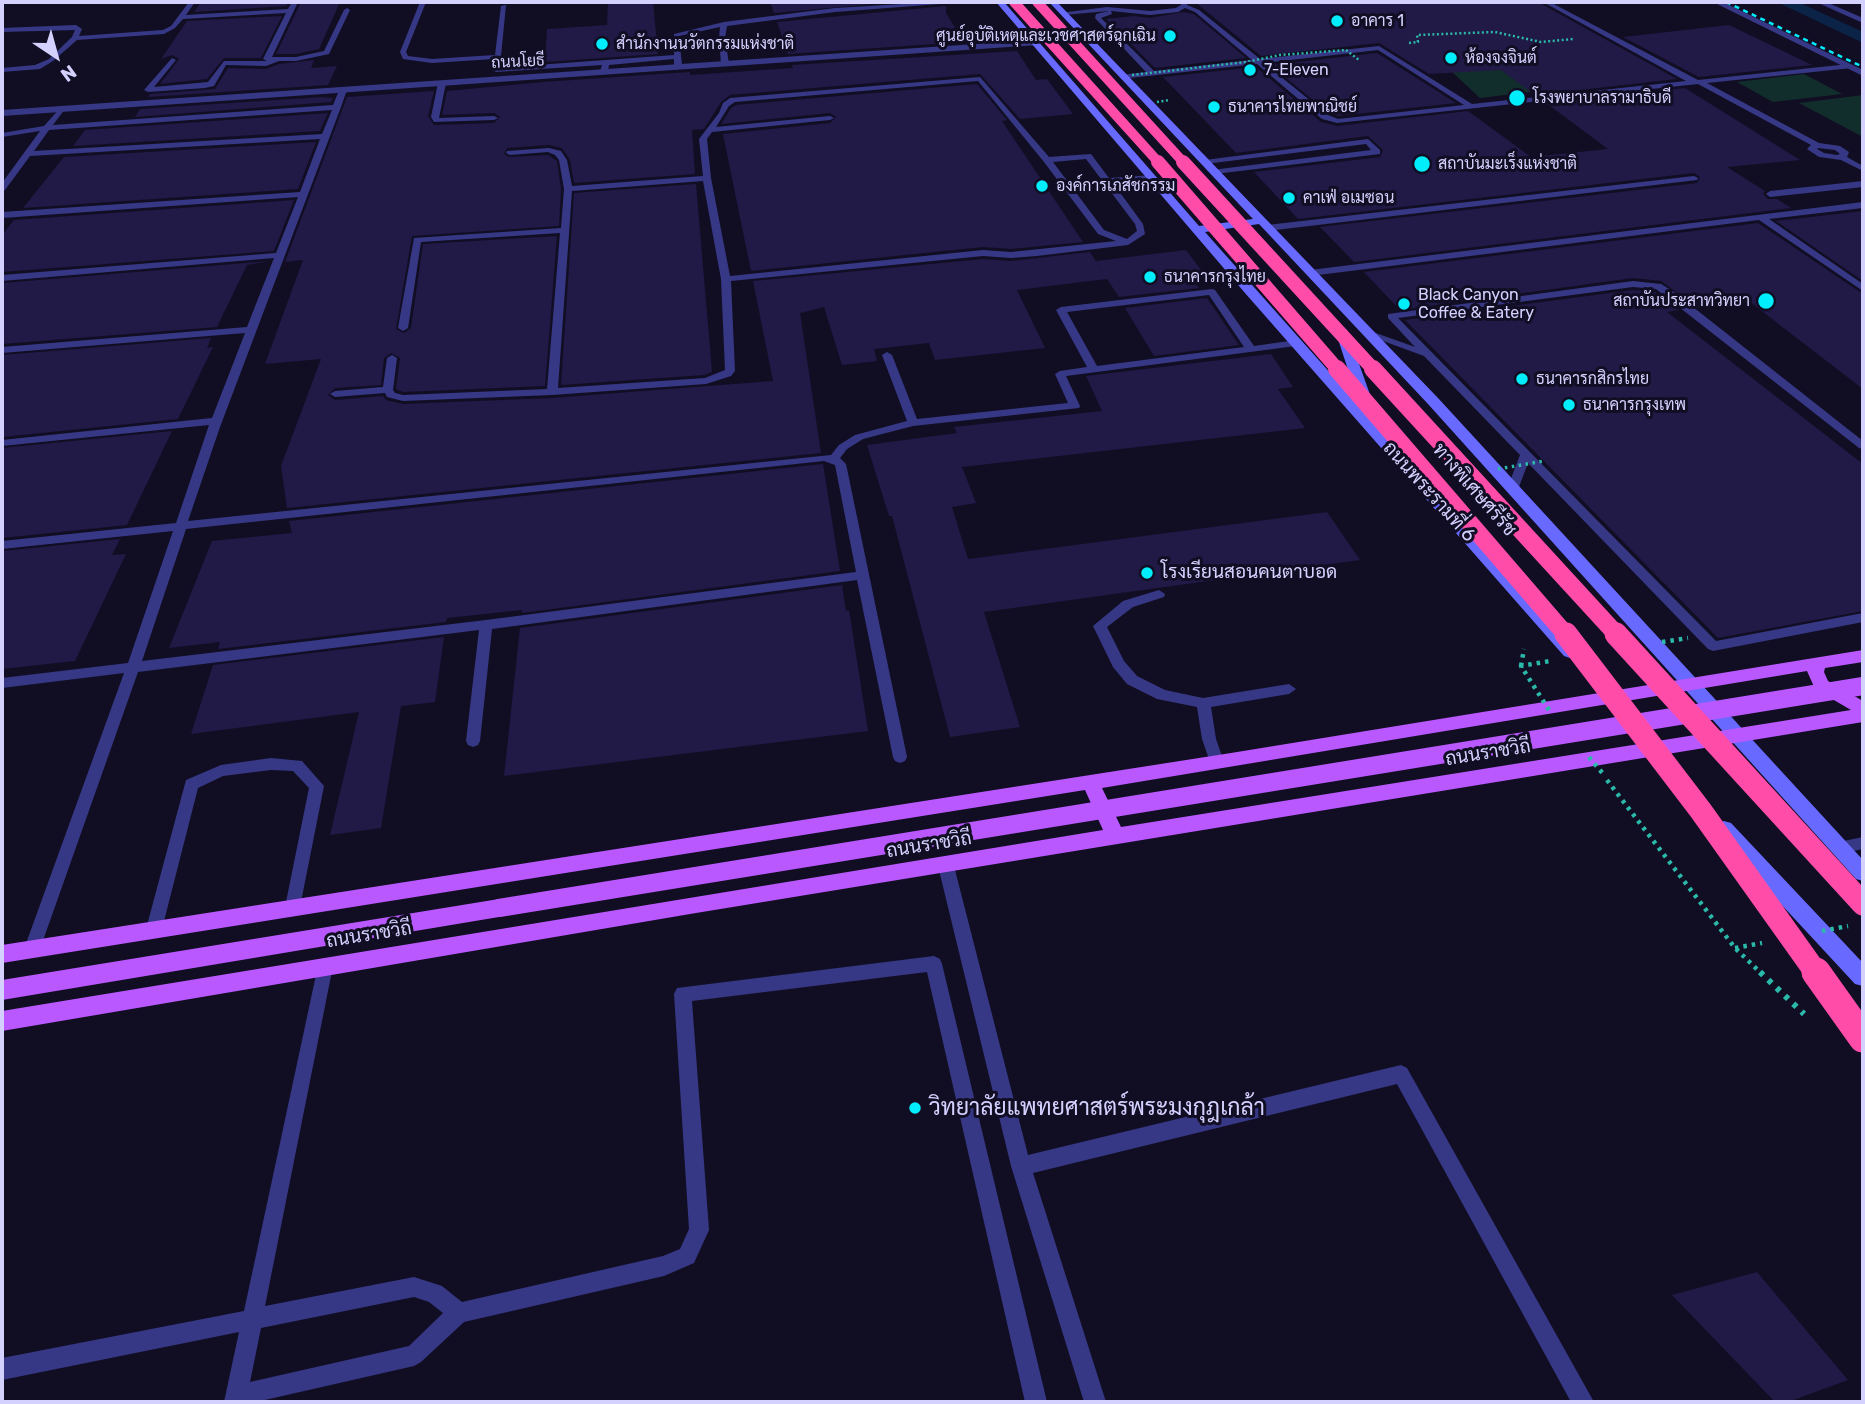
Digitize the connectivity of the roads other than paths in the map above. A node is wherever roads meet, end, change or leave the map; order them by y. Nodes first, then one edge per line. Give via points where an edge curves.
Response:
1 (192, 2) edge
2 (295, 2) edge
3 (423, 2) edge
4 (963, 2) edge
5 (1000, 2) edge
6 (1014, 2) edge
7 (1037, 2) edge
8 (1128, 2) edge
9 (1546, 2) edge
10 (1717, 2) edge
11 (1820, 2) edge
12 (1116, 3) edge
13 (902, 4) edge
14 (1184, 4) edge
15 (504, 6) dead end
16 (1058, 8) edge
17 (348, 9) dead end
18 (291, 11) junction
19 (1125, 11) junction
20 (180, 17) junction
21 (1863, 21) edge
22 (724, 24) junction
23 (2, 30) edge
24 (75, 38) junction
25 (1035, 43) junction
26 (498, 57) junction
27 (172, 60) dead end
28 (276, 60) junction
29 (1258, 60) junction
30 (678, 62) junction
31 (725, 64) junction
32 (1849, 66) junction
33 (2, 70) edge
34 (1863, 73) edge
35 (1152, 74) junction
36 (496, 75) junction
37 (1127, 76) junction
38 (442, 83) junction
39 (1701, 83) junction
40 (344, 90) junction
41 (1469, 105) junction
42 (337, 107) junction
43 (61, 109) junction
44 (2, 113) edge
45 (494, 118) dead end
46 (830, 118) dead end
47 (47, 128) junction
48 (709, 130) junction
49 (2, 135) edge
50 (326, 136) junction
51 (510, 153) dead end
52 (27, 155) junction
53 (1047, 160) junction
54 (1205, 162) junction
55 (1863, 169) edge
56 (1216, 172) junction
57 (1150, 177) junction
58 (707, 178) junction
59 (1694, 178) dead end
60 (1107, 181) junction
61 (1863, 184) edge
62 (2, 188) edge
63 (568, 190) junction
64 (303, 194) junction
65 (1770, 194) dead end
66 (1863, 205) edge
67 (2, 215) edge
68 (1760, 217) junction
69 (1265, 224) junction
70 (1196, 229) junction
71 (563, 230) junction
72 (1128, 242) junction
73 (280, 255) junction
74 (1310, 273) junction
75 (2, 278) edge
76 (726, 279) junction
77 (1863, 288) edge
78 (1326, 291) junction
79 (403, 328) dead end
80 (251, 330) junction
81 (1369, 334) junction
82 (1296, 343) junction
83 (1251, 349) junction
84 (2, 350) edge
85 (887, 355) dead end
86 (1429, 355) junction
87 (392, 358) dead end
88 (1093, 368) junction
89 (388, 390) junction
90 (552, 392) junction
91 (335, 394) dead end
92 (216, 421) junction
93 (912, 423) junction
94 (1378, 436) junction
95 (2, 443) edge
96 (1863, 446) edge
97 (1526, 454) junction
98 (834, 459) junction
99 (1513, 489) junction
100 (180, 525) junction
101 (2, 545) edge
102 (862, 575) junction
103 (1159, 594) dead end
104 (1863, 618) edge
105 (486, 625) junction
106 (1863, 656) edge
107 (1819, 663) junction
108 (134, 665) junction
109 (2, 682) edge
110 (1690, 684) junction
111 (1863, 686) edge
112 (1289, 689) dead end
113 (1608, 697) junction
114 (1203, 703) junction
115 (1863, 709) edge
116 (1863, 715) edge
117 (1739, 737) junction
118 (473, 741) dead end
119 (1651, 750) junction
120 (900, 757) dead end
121 (1217, 762) junction
122 (1090, 782) junction
123 (1115, 836) junction
124 (1863, 843) edge
125 (1840, 848) junction
126 (946, 866) junction
127 (1863, 873) edge
128 (1863, 904) edge
129 (293, 907) junction
130 (155, 929) junction
131 (32, 949) junction
132 (2, 954) edge
133 (325, 966) junction
134 (1863, 977) edge
135 (2, 990) edge
136 (2, 1021) edge
137 (1863, 1038) edge
138 (1021, 1166) junction
139 (459, 1313) junction
140 (254, 1318) junction
141 (2, 1368) edge
142 (236, 1399) edge
143 (1036, 1402) edge
144 (1095, 1402) edge
145 (1583, 1402) edge

1 - 20 lane
2 - 18 lane
3 - 26 lane via 403,52 405,58
4 - 13 lane
5 - 25 main road, ถนนพระรามที่ 6
6 - 137 highway, ทางพิเศษศรีรัช, bridge via 1096,90 1571,640 1701,811
7 - 128 highway, ทางพิเศษศรีรัช, bridge
8 - 12 lane
9 - 39 lane
10 - 32 street
11 - 21 street
12 - 16 lane
12 - 19 lane via 1116,9
13 - 22 lane
14 - 19 lane via 1165,12
14 - 29 lane
15 - 26 lane
16 - 19 lane
16 - 37 main road
17 - 28 lane via 327,53
18 - 20 lane
18 - 28 lane via 267,58
19 - 35 lane via 1098,18
20 - 24 lane via 164,32
22 - 30 lane via 676,35
22 - 31 lane
23 - 24 lane via 76,27
24 - 33 lane via 37,67
25 - 31 street, ถนนโยธี
25 - 57 main road, ถนนพระรามที่ 6
26 - 36 lane
27 - 28 lane via 148,90 205,86 224,63
29 - 35 lane
29 - 41 lane via 1382,48
29 - 41 lane via 1325,117 1337,121
30 - 31 street, ถนนโยธี
30 - 36 street, ถนนโยธี
32 - 34 street
32 - 39 lane
35 - 37 lane
36 - 38 street, ถนนโยธี
37 - 54 main road
38 - 40 street, ถนนโยธี
38 - 45 lane via 438,120
39 - 41 lane
39 - 55 lane via 1817,145 1811,149 1816,154 1842,157
40 - 42 lane
40 - 43 street, ถนนโยธี
42 - 47 lane
42 - 50 lane
43 - 44 street, ถนนโยธี
43 - 47 lane
46 - 48 lane
47 - 49 lane
47 - 52 lane
48 - 53 lane via 733,100 980,79
48 - 58 lane via 703,139
50 - 52 lane
50 - 64 lane
51 - 63 lane via 558,153
52 - 62 lane
53 - 60 lane via 1088,156
53 - 72 lane via 1094,225 1107,236
54 - 56 main road
54 - 56 lane via 1368,141 1377,152
56 - 69 main road
57 - 60 lane
57 - 70 main road, ถนนพระรามที่ 6
58 - 63 lane
58 - 76 lane
59 - 69 lane
60 - 72 lane via 1139,224 1142,233
61 - 65 lane
63 - 71 lane
64 - 67 lane
64 - 73 lane
66 - 68 lane
68 - 74 lane
68 - 77 lane
69 - 70 main road
69 - 74 main road
70 - 82 main road, ถนนพระรามที่ 6
71 - 79 lane via 417,240
71 - 90 lane
72 - 76 lane
73 - 75 lane
73 - 80 lane
74 - 78 main road
76 - 90 lane via 727,374 706,381
78 - 81 main road
78 - 94 main road
80 - 84 lane
80 - 92 lane
81 - 86 lane
81 - 99 main road
82 - 83 lane
82 - 94 main road, ถนนพระรามที่ 6
83 - 88 lane
83 - 88 lane via 1212,292 1061,310
85 - 93 lane
86 - 96 lane via 1391,316 1647,284 1671,294
86 - 97 lane
87 - 89 lane
88 - 93 lane via 1060,374 1075,406
89 - 90 lane via 403,398
89 - 91 lane
92 - 95 lane
92 - 100 lane
93 - 98 lane via 859,437
94 - 113 main road, ถนนพระรามที่ 6
97 - 99 lane
97 - 104 lane via 1713,646
98 - 100 lane
98 - 102 lane via 840,464
99 - 110 main road
100 - 101 lane
100 - 108 lane
102 - 105 lane
102 - 120 lane
103 - 114 lane via 1128,604 1100,626 1118,664 1132,680 1162,695
105 - 108 lane
105 - 118 lane
106 - 107 main road, ถนนราชวิถี
107 - 110 main road, ถนนราชวิถี
107 - 115 main road via 1815,672 1821,685
108 - 109 lane
108 - 131 lane
110 - 113 main road, ถนนราชวิถี
110 - 117 main road
111 - 135 main road, bridge
112 - 114 lane
113 - 119 main road, ถนนพระรามที่ 6
113 - 121 main road, ถนนราชวิถี
114 - 121 lane
116 - 117 main road, ถนนราชวิถี
117 - 119 main road, ถนนราชวิถี
117 - 125 main road
119 - 123 main road, ถนนราชวิถี
119 - 134 main road, ถนนพระรามที่ 6
121 - 122 main road, ถนนราชวิถี
122 - 123 main road
122 - 129 main road, ถนนราชวิถี
123 - 126 main road, ถนนราชวิถี
124 - 125 lane
125 - 127 main road
126 - 133 main road, ถนนราชวิถี
126 - 138 lane
129 - 130 main road, ถนนราชวิถี
129 - 130 lane via 317,786 297,765 221,771 191,784
130 - 131 main road, ถนนราชวิถี
131 - 132 main road, ถนนราชวิถี
133 - 136 main road, ถนนราชวิถี
133 - 140 lane
138 - 144 lane
138 - 145 lane via 1401,1074
139 - 140 lane via 435,1293 414,1287
139 - 142 lane via 414,1355
139 - 143 lane via 664,1266 687,1256 699,1230 684,994 934,964
140 - 141 lane
140 - 142 lane

